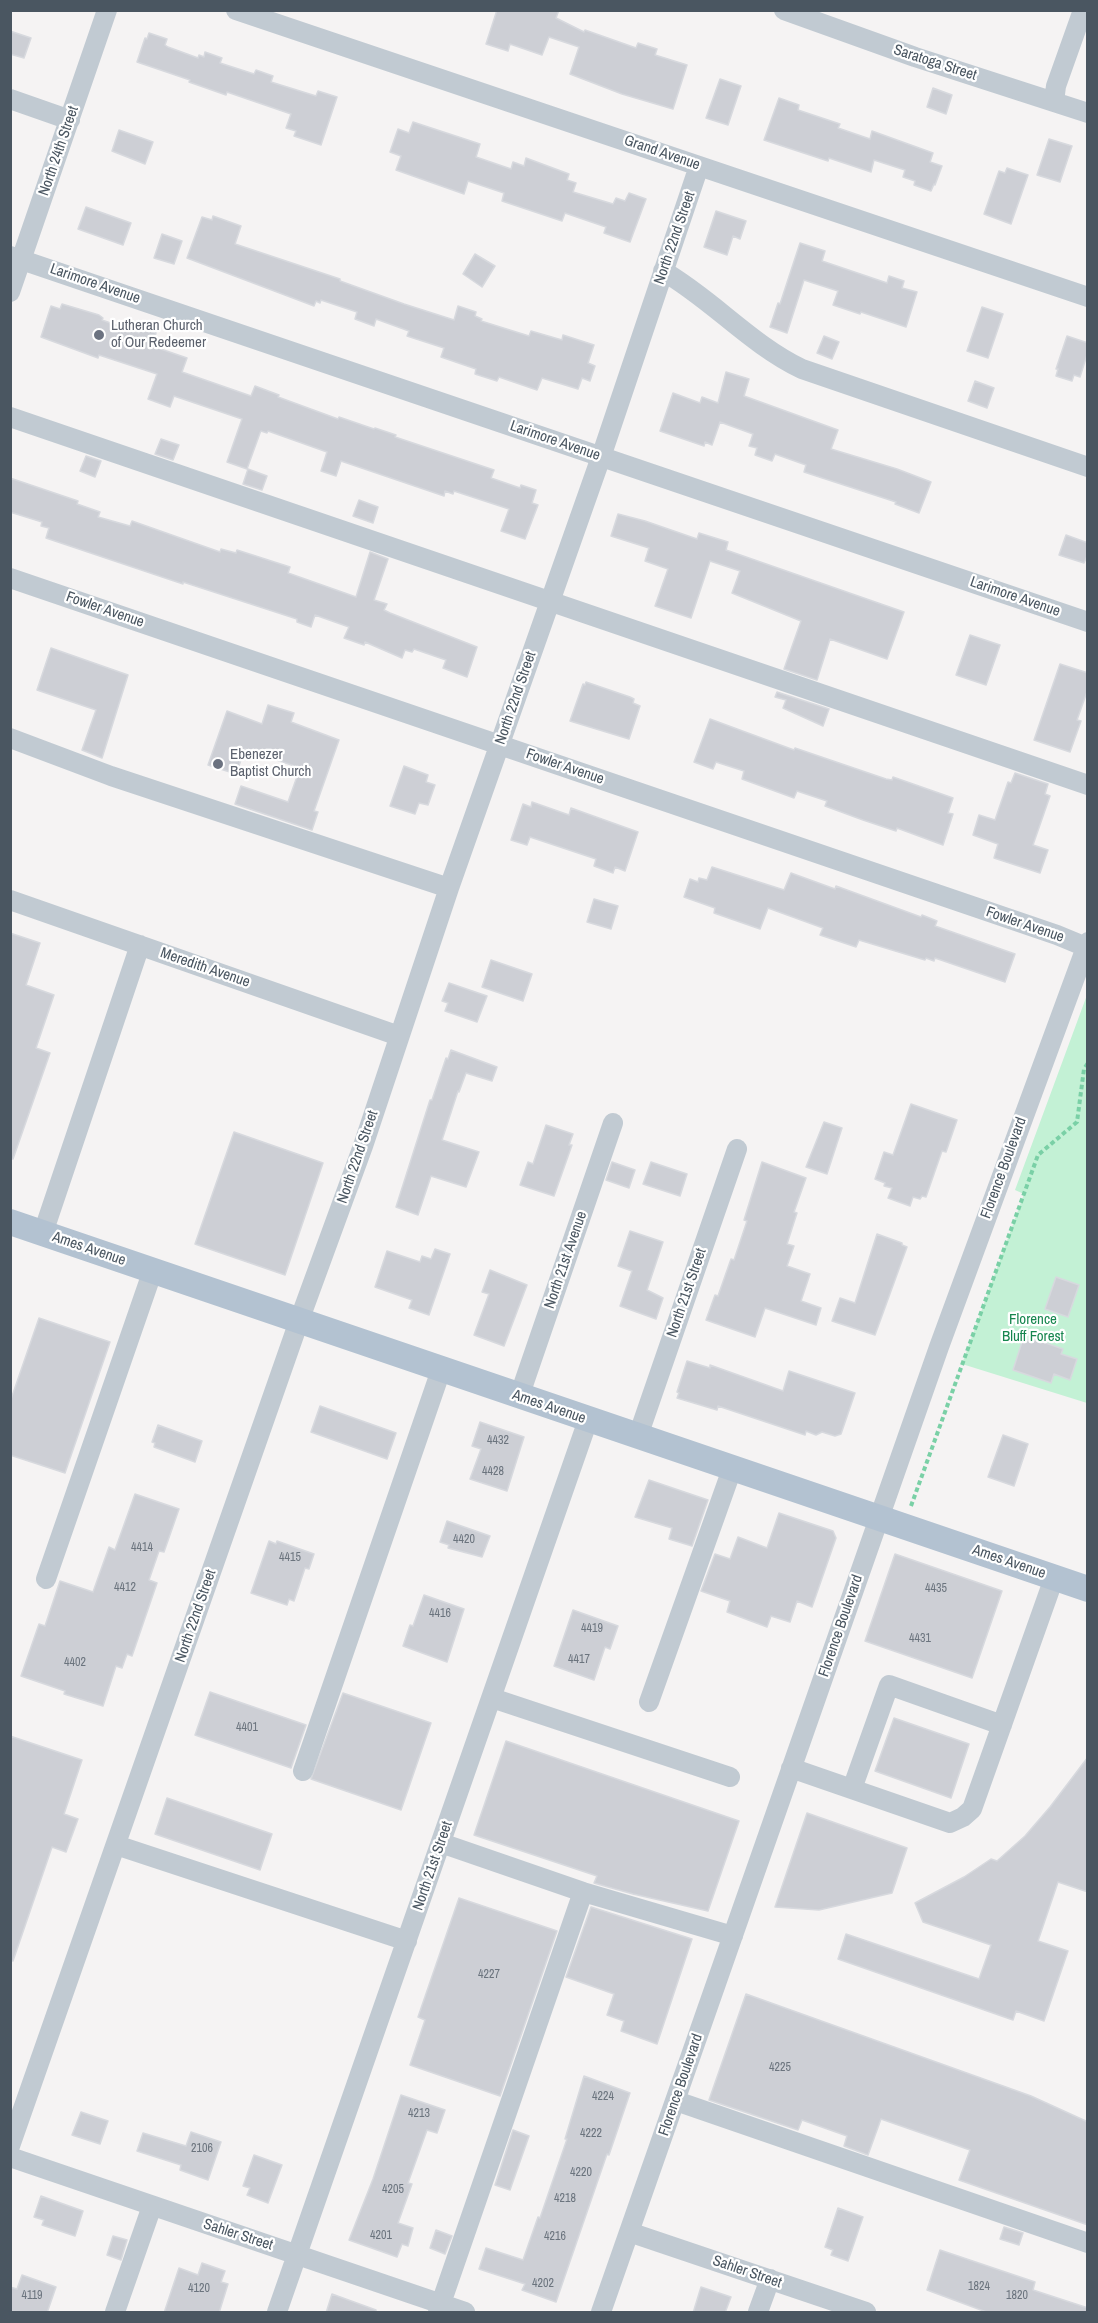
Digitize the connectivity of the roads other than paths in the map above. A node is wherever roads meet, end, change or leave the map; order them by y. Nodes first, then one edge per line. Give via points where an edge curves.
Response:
1 (107, 10) edge
2 (236, 10) edge
3 (784, 10) edge
4 (1083, 10) edge
5 (10, 99) edge
6 (1054, 102) junction
7 (1088, 112) edge
8 (70, 120) junction
9 (699, 166) junction
10 (16, 257) edge
11 (663, 271) junction
12 (10, 292) edge
13 (1088, 297) edge
14 (10, 417) edge
15 (601, 457) junction
16 (1088, 467) edge
17 (10, 578) edge
18 (549, 601) junction
19 (1088, 622) edge
20 (10, 738) edge
21 (499, 745) junction
22 (1088, 784) edge
23 (449, 888) junction
24 (10, 900) edge
25 (1087, 944) edge
26 (140, 945) junction
27 (399, 1036) junction
28 (614, 1123) dead end
29 (737, 1149) dead end
30 (10, 1222) edge
31 (43, 1233) junction
32 (153, 1270) junction
33 (299, 1321) junction
34 (441, 1370) junction
35 (519, 1396) junction
36 (588, 1420) junction
37 (638, 1436) junction
38 (732, 1469) junction
39 (878, 1519) junction
40 (1054, 1578) junction
41 (46, 1579) dead end
42 (1088, 1589) edge
43 (492, 1698) junction
44 (649, 1702) dead end
45 (1002, 1725) junction
46 (791, 1768) junction
47 (303, 1771) dead end
48 (730, 1778) dead end
49 (852, 1789) junction
50 (441, 1843) junction
51 (116, 1845) junction
52 (583, 1892) junction
53 (733, 1936) junction
54 (407, 1941) junction
55 (676, 2101) junction
56 (10, 2146) edge
57 (10, 2157) edge
58 (152, 2206) junction
59 (629, 2232) junction
60 (1088, 2243) edge
61 (297, 2255) junction
62 (770, 2279) junction
63 (439, 2308) edge
64 (115, 2313) edge
65 (277, 2313) edge
66 (465, 2313) edge
67 (601, 2313) edge
68 (758, 2313) edge
69 (866, 2313) edge

1 - 8 street, North 24th Street
2 - 9 street, Grand Avenue
3 - 6 street, Saratoga Street
4 - 6 street
5 - 8 street
6 - 7 street, Saratoga Street
8 - 10 street, North 24th Street
9 - 11 street, North 22nd Street
9 - 13 street, Grand Avenue
10 - 12 street, North 24th Street
10 - 15 street, Larimore Avenue
11 - 15 street, North 22nd Street
11 - 16 street via 783,360 802,369
14 - 18 street
15 - 18 street, North 22nd Street
15 - 19 street, Larimore Avenue
17 - 21 street, Fowler Avenue
18 - 21 street, North 22nd Street
18 - 22 street
20 - 23 street via 111,776
21 - 23 street, North 22nd Street
21 - 25 street, Fowler Avenue
23 - 27 street, North 22nd Street
24 - 26 street, Meredith Avenue
25 - 39 street, Florence Boulevard
26 - 27 street, Meredith Avenue
26 - 31 street
27 - 33 street, North 22nd Street
28 - 35 street, North 21st Avenue
29 - 37 street, North 21st Street
30 - 31 main road, Ames Avenue
31 - 32 main road, Ames Avenue
32 - 33 main road, Ames Avenue
32 - 41 street
33 - 34 main road, Ames Avenue
33 - 51 street, North 22nd Street
34 - 35 main road, Ames Avenue
34 - 47 street
35 - 36 main road, Ames Avenue
36 - 37 main road, Ames Avenue
36 - 43 street, North 21st Street
37 - 38 main road, Ames Avenue
38 - 39 main road, Ames Avenue
38 - 44 street
39 - 40 main road, Ames Avenue
39 - 46 street, Florence Boulevard
40 - 42 main road, Ames Avenue
40 - 45 street
43 - 48 street
43 - 50 street, North 21st Street
45 - 49 street via 972,1809 950,1823
45 - 49 street via 889,1685
46 - 49 street
46 - 53 street, Florence Boulevard
50 - 52 street
50 - 54 street, North 21st Street
51 - 54 street
51 - 56 street, North 22nd Street
52 - 53 street
52 - 63 street
53 - 55 street, Florence Boulevard
54 - 61 street, North 21st Street
55 - 59 street, Florence Boulevard
55 - 60 street
57 - 58 street, Sahler Street
58 - 61 street, Sahler Street
58 - 64 street
59 - 62 street, Sahler Street
59 - 67 street, Florence Boulevard
61 - 63 street, Sahler Street
61 - 65 street, North 21st Street
62 - 68 street
62 - 69 street, Sahler Street
63 - 66 street, Sahler Street

